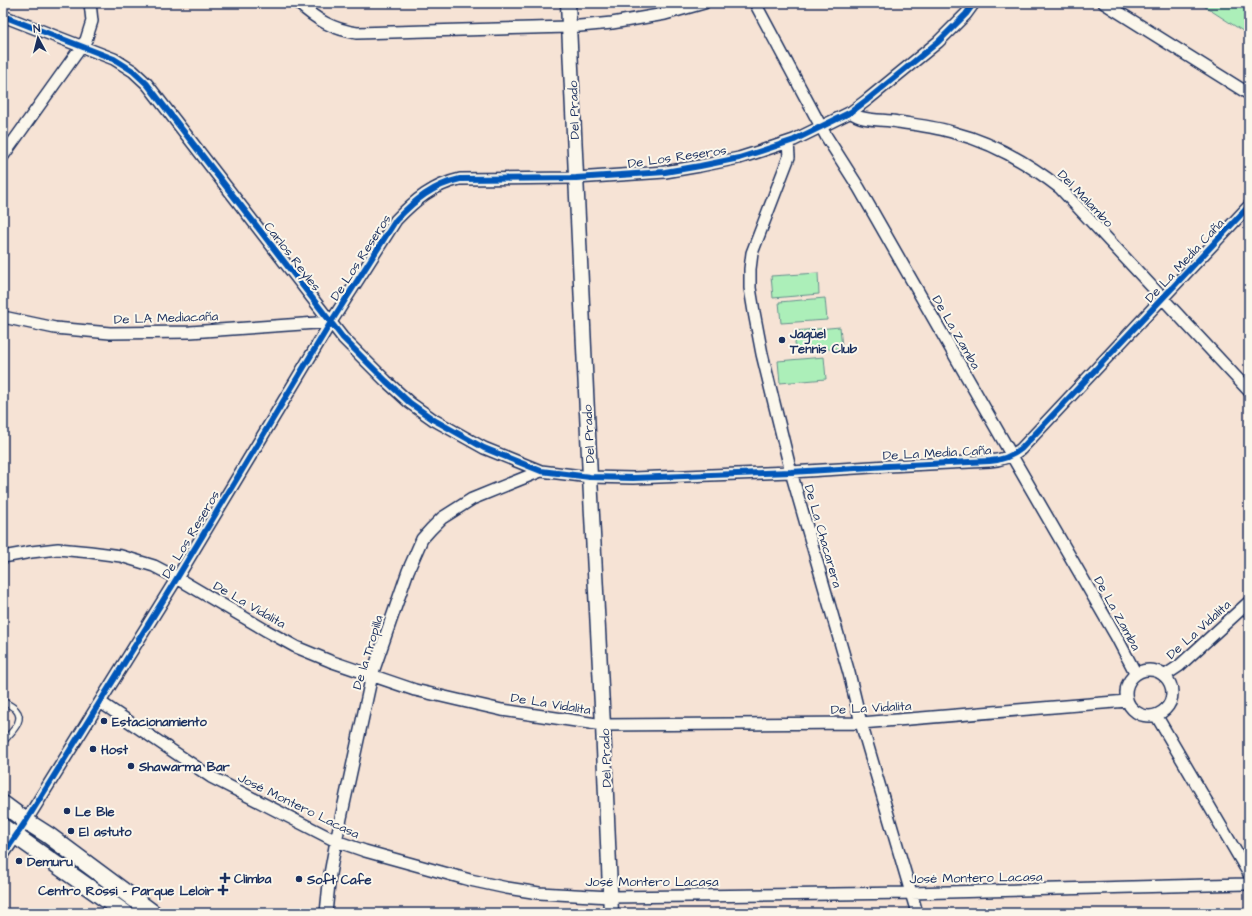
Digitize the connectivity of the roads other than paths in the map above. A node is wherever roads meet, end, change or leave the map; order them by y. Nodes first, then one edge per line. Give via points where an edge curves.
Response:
1 (90, 3) edge
2 (298, 3) edge
3 (568, 3) edge
4 (704, 3) edge
5 (755, 3) edge
6 (974, 3) edge
7 (1104, 3) edge
8 (3, 16) edge
9 (570, 27) junction
10 (82, 48) junction
11 (1249, 94) edge
12 (851, 112) junction
13 (821, 126) junction
14 (788, 142) junction
15 (3, 156) edge
16 (576, 178) junction
17 (1249, 206) edge
18 (1162, 299) junction
19 (3, 318) edge
20 (331, 322) junction
21 (1249, 391) edge
22 (1012, 456) junction
23 (540, 471) junction
24 (791, 472) junction
25 (590, 477) junction
26 (3, 557) edge
27 (178, 578) junction
28 (1249, 602) edge
29 (1136, 674) junction
30 (372, 675) junction
31 (1164, 676) junction
32 (3, 701) edge
33 (1127, 701) junction
34 (100, 702) junction
35 (1156, 715) junction
36 (861, 723) junction
37 (603, 725) junction
38 (3, 742) edge
39 (3, 804) edge
40 (26, 821) junction
41 (9, 832) edge
42 (336, 841) junction
43 (3, 855) edge
44 (1249, 874) edge
45 (1249, 883) edge
46 (911, 893) junction
47 (610, 897) junction
48 (125, 913) edge
49 (153, 913) edge
50 (326, 913) edge
51 (611, 913) edge
52 (917, 913) edge

1 - 10 street via 92,21
2 - 9 street via 332,27 357,33
3 - 9 street, Del Prado
4 - 9 street via 665,14
5 - 13 street, De La Zamba
6 - 12 street, De Los Reseros via 938,42
7 - 11 street
8 - 10 street, Carlos Reyles
9 - 16 street, Del Prado
10 - 15 street
10 - 20 street, Carlos Reyles via 124,64 146,84
12 - 13 street, De Los Reseros
12 - 18 street, Del Malambo via 861,117 955,132 1028,164 1060,188
13 - 14 street, De Los Reseros
13 - 22 street, De La Zamba
14 - 16 street, De Los Reseros via 739,158 665,172
14 - 24 street, De La Chacarera via 789,157 752,253 750,288 762,354
16 - 20 street, De Los Reseros via 460,179 433,188 409,206 396,220
16 - 25 street, Del Prado
17 - 18 street, De La Media Caña
18 - 21 street, Del Malambo
18 - 22 street, De La Media Caña
19 - 20 street, De LA Mediacaña via 56,328 110,333 190,332
20 - 23 street, Carlos Reyles via 343,338 410,403 434,420 484,448
20 - 27 street, De Los Reseros
22 - 24 street, De La Media Caña via 990,461
22 - 29 street, De La Zamba
23 - 25 street, Carlos Reyles
23 - 30 street, De la Tropilla via 472,499 442,518 422,539 408,570
24 - 25 street, De La Media Caña via 633,478
24 - 36 street, De La Chacarera
25 - 37 street, Del Prado
26 - 27 street, De La Vidalita via 58,549 90,552 121,556 154,566
27 - 30 street, De La Vidalita via 296,647
27 - 34 street, De Los Reseros
28 - 31 street, De La Vidalita via 1179,666
29 - 31 street via 1147,670
29 - 33 street via 1128,683
30 - 37 street, De La Vidalita via 415,690 465,702
30 - 42 street, De la Tropilla
31 - 35 street via 1170,686 1171,698 1166,708
32 - 38 lane via 20,716 19,722
33 - 35 street via 1138,714
33 - 36 street, De La Vidalita
34 - 40 street, De Los Reseros
34 - 42 street, José Montero Lacasa via 211,777
35 - 44 street
36 - 37 street, De La Vidalita
36 - 46 street, De La Chacarera
37 - 47 street, Del Prado
39 - 40 main road
40 - 41 street, De Los Reseros
40 - 49 main road
41 - 43 street, De Los Reseros
41 - 48 main road
42 - 47 street, José Montero Lacasa via 470,880 507,888 539,893
42 - 50 street, De la Tropilla
45 - 46 street, José Montero Lacasa
46 - 47 street, José Montero Lacasa
46 - 52 street, De La Chacarera
47 - 51 street, Del Prado

